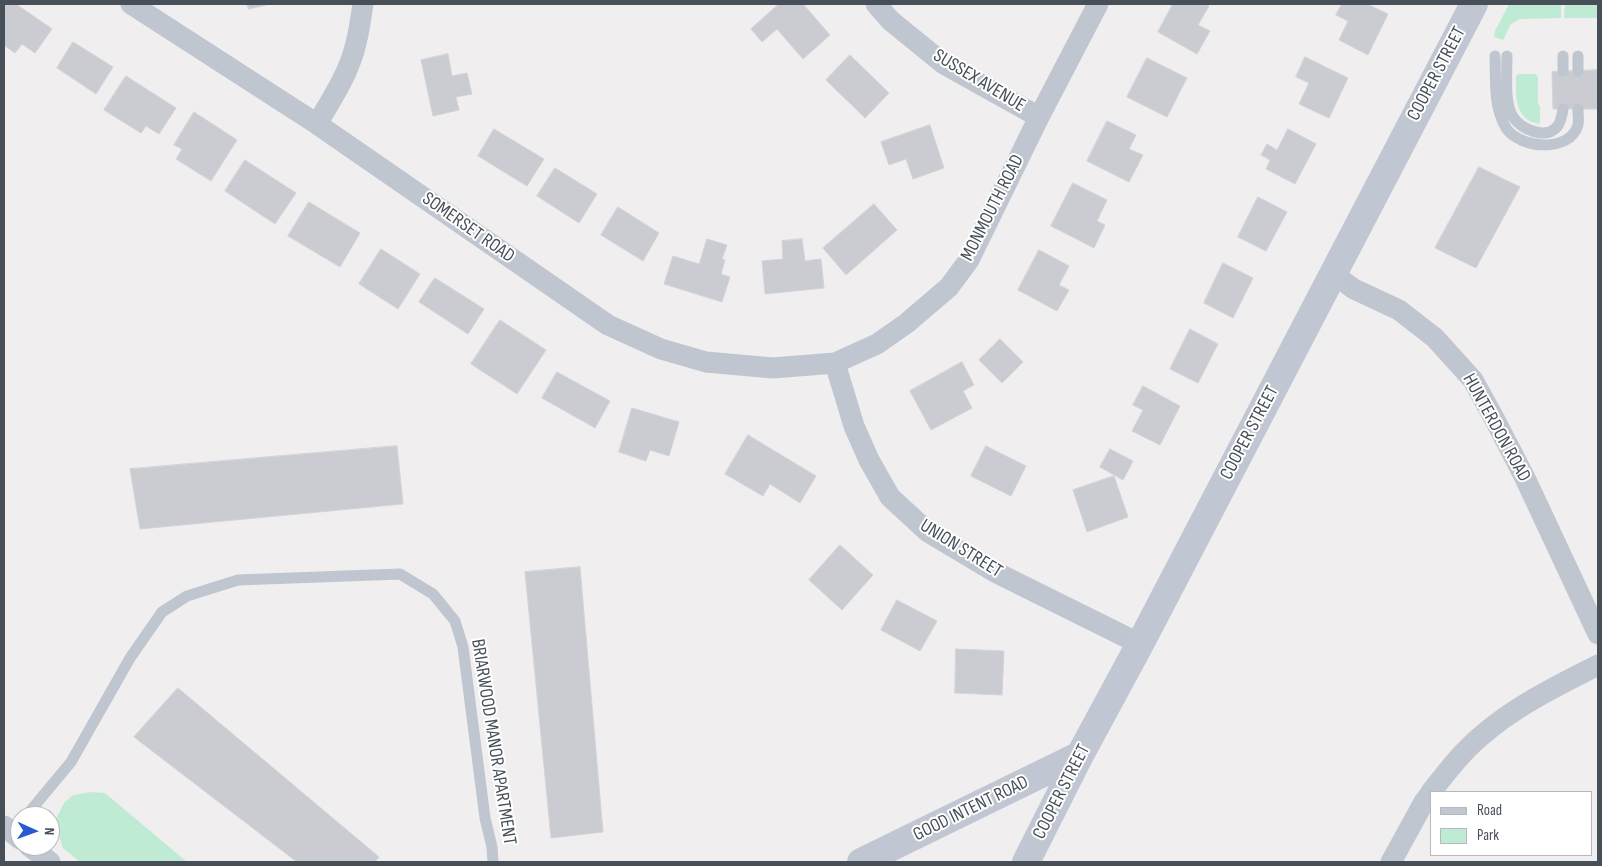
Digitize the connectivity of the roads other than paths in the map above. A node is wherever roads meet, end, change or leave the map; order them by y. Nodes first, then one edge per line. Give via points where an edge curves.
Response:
1 (130, 4) edge
2 (363, 4) edge
3 (876, 4) edge
4 (1098, 4) edge
5 (1474, 4) edge
6 (1495, 56) dead end
7 (1507, 56) dead end
8 (1563, 56) dead end
9 (1578, 56) dead end
10 (1562, 71) dead end
11 (1578, 71) dead end
12 (1563, 109) dead end
13 (1578, 109) dead end
14 (1039, 117) junction
15 (317, 124) junction
16 (1333, 274) junction
17 (835, 363) junction
18 (1598, 634) edge
19 (1140, 644) junction
20 (1598, 665) edge
21 (1080, 755) junction
22 (1432, 791) edge
23 (1430, 794) edge
24 (34, 806) edge
25 (493, 862) edge
26 (861, 862) edge
27 (1026, 862) edge
28 (1391, 862) edge

1 - 15 street, SOMERSET ROAD
2 - 15 street via 350,64
3 - 14 street, SUSSEX AVENUE via 891,21 944,64
4 - 14 street, MONMOUTH ROAD
5 - 16 main road, COOPER STREET
6 - 13 lane via 1496,103 1500,117 1508,130 1521,141 1555,145 1569,138 1578,125
7 - 12 lane via 1508,104 1519,124 1536,132 1548,132 1556,129
8 - 10 lane
9 - 11 lane
14 - 17 street, MONMOUTH ROAD via 969,260 949,287 877,344
15 - 17 street, SOMERSET ROAD via 608,325 661,349 706,362 774,368
16 - 18 street, HUNTERDON ROAD via 1354,289 1398,310 1435,338 1472,380 1525,478
16 - 19 main road, COOPER STREET
17 - 19 street, UNION STREET via 854,426 869,460 890,497 915,521 996,572
19 - 21 main road, COOPER STREET
20 - 22 street via 1504,717 1454,763
21 - 26 main road, GOOD INTENT ROAD
21 - 27 main road, COOPER STREET
23 - 28 street
24 - 25 lane, BRIARWOOD MANOR APARTMENT via 71,762 130,658 162,612 188,596 238,580 400,574 433,594 454,621 463,647

